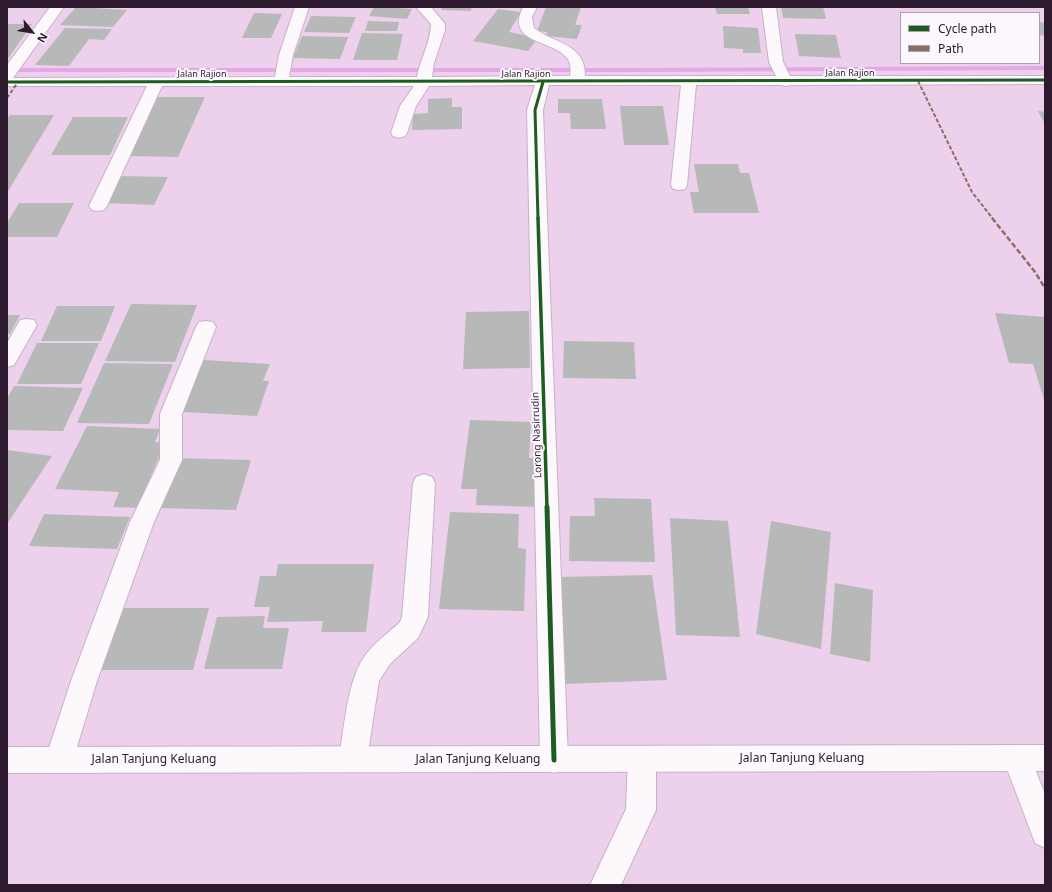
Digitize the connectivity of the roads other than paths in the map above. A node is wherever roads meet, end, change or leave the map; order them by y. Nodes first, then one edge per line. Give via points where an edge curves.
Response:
1 (57, 7) edge
2 (302, 7) edge
3 (423, 7) edge
4 (530, 7) edge
5 (769, 7) edge
6 (282, 74) junction
7 (425, 74) junction
8 (578, 75) junction
9 (12, 76) edge
10 (785, 79) junction
11 (1045, 80) edge
12 (689, 82) junction
13 (152, 90) junction
14 (539, 96) junction
15 (7, 98) edge
16 (399, 133) dead end
17 (679, 185) dead end
18 (98, 206) dead end
19 (27, 325) dead end
20 (206, 327) dead end
21 (7, 360) edge
22 (424, 483) dead end
23 (1017, 758) junction
24 (1045, 758) edge
25 (353, 759) junction
26 (642, 759) junction
27 (7, 760) edge
28 (59, 760) junction
29 (554, 760) junction
30 (1045, 833) edge
31 (605, 885) edge

1 - 9 street
2 - 6 street
3 - 7 street via 438,24
4 - 8 street via 525,17 528,30 574,56
5 - 10 street via 776,62
6 - 7 street, Jalan Rajion
6 - 13 street, Jalan Rajion
7 - 14 street, Jalan Rajion
7 - 16 street via 408,106
8 - 12 street, Jalan Rajion
8 - 14 street, Jalan Rajion
9 - 13 street, Jalan Rajion
9 - 15 street
10 - 11 street, Jalan Rajion
10 - 12 street, Jalan Rajion
12 - 17 street
13 - 18 street
14 - 29 street, Lorong Nasirrudin
19 - 21 street
20 - 28 street via 171,414 171,460 140,529 84,681
22 - 25 street via 415,617 408,630 373,666 366,681
23 - 24 street, Jalan Tanjung Keluang
23 - 26 street, Jalan Tanjung Keluang
23 - 30 street
25 - 28 street, Jalan Tanjung Keluang
25 - 29 street, Jalan Tanjung Keluang
26 - 29 street, Jalan Tanjung Keluang
26 - 31 street via 641,810
27 - 28 street, Jalan Tanjung Keluang

